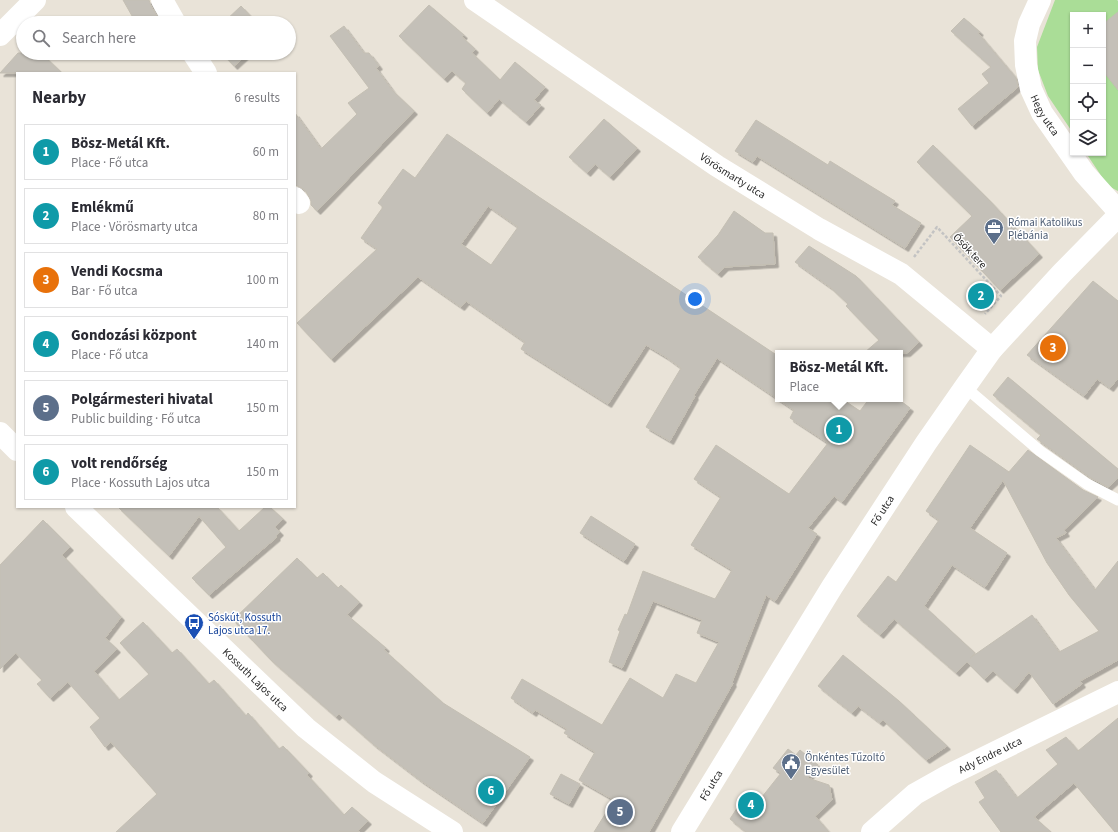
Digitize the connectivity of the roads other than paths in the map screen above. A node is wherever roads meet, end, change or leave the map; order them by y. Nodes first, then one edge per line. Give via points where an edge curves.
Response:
1 (35, 0) edge
2 (162, 0) edge
3 (475, 0) edge
4 (1040, 0) edge
5 (19, 16) edge
6 (171, 16) edge
7 (16, 19) edge
8 (0, 35) edge
9 (198, 60) edge
10 (205, 72) edge
11 (1118, 211) edge
12 (1118, 216) edge
13 (992, 349) junction
14 (965, 386) junction
15 (0, 433) edge
16 (16, 449) edge
17 (1118, 500) edge
18 (77, 508) edge
19 (1118, 692) edge
20 (452, 832) edge
21 (682, 832) edge
22 (872, 832) edge

1 - 5 street
2 - 6 street
3 - 13 street, Vörösmarty utca via 717,166 819,229 901,274
4 - 11 street, Hegy utca via 1029,24 1025,41 1031,89 1042,113 1084,173
7 - 8 street
9 - 10 street
12 - 13 street, Fő utca
13 - 14 street, Fő utca
14 - 17 lane via 1040,451 1087,484
14 - 21 street, Fő utca via 832,588
15 - 16 street
18 - 20 street, Kossuth Lajos utca via 306,728 374,782
19 - 22 street, Ady Endre utca via 915,794

